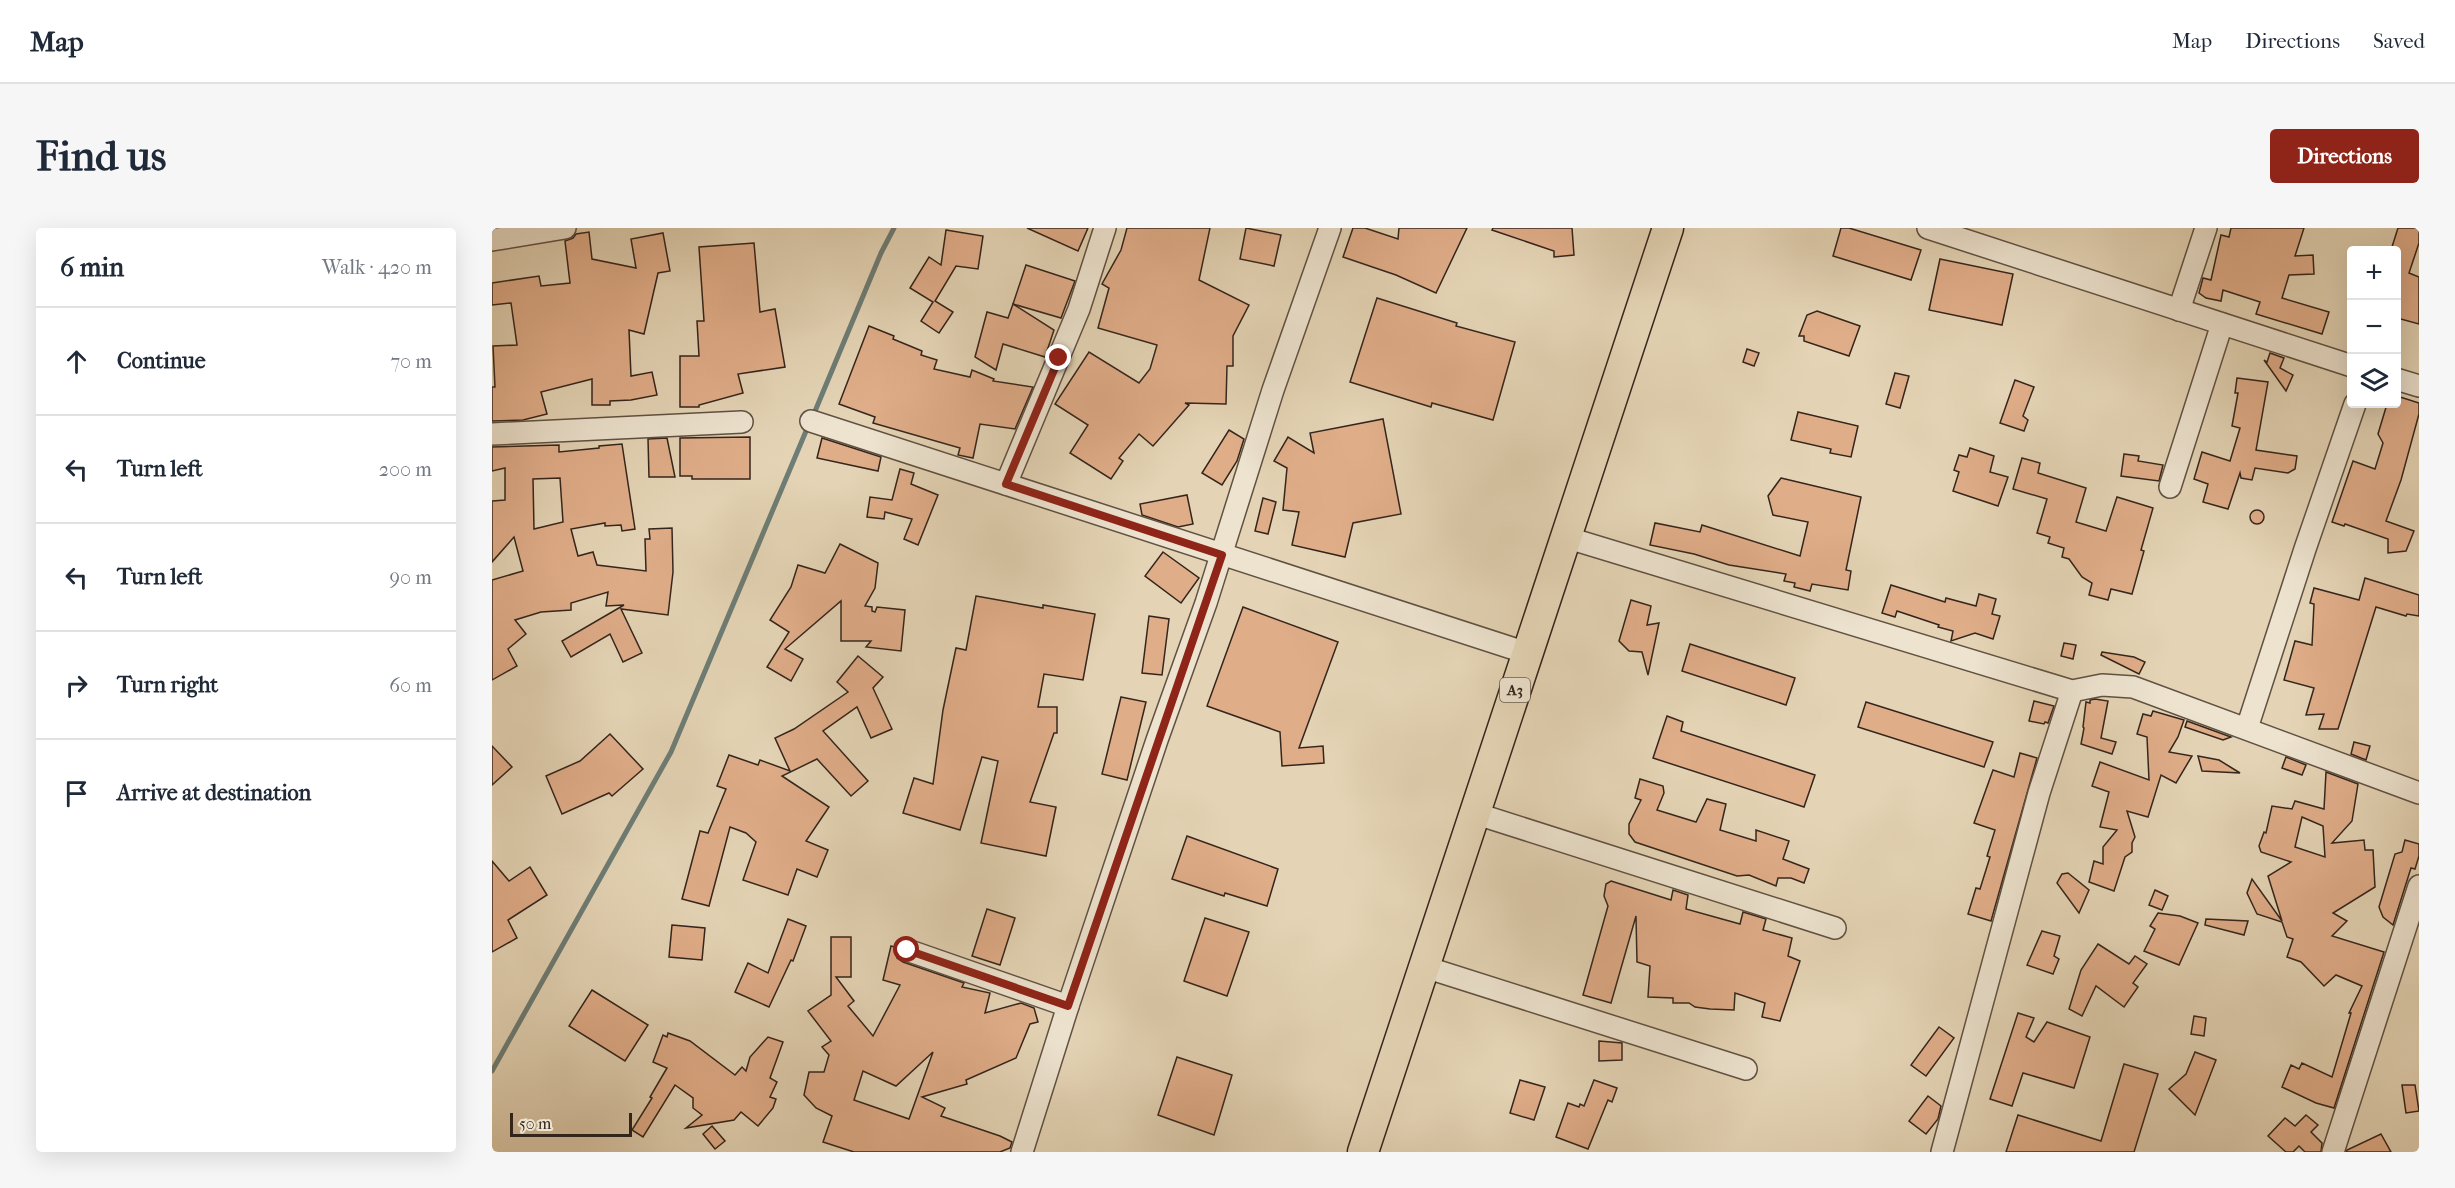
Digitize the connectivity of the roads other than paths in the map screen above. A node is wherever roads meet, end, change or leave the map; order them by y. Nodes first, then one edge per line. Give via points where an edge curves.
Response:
1 (565, 228) edge
2 (1105, 228) edge
3 (1330, 228) edge
4 (1668, 228) edge
5 (1928, 228) edge
6 (2206, 228) edge
7 (492, 240) edge
8 (2179, 310) junction
9 (2222, 324) junction
10 (2347, 364) edge
11 (2401, 380) edge
12 (2419, 386) edge
13 (2354, 408) edge
14 (811, 421) dead end
15 (742, 422) dead end
16 (492, 434) edge
17 (1006, 484) junction
18 (2170, 487) dead end
19 (1565, 537) junction
20 (1222, 555) junction
21 (1527, 653) junction
22 (2072, 691) junction
23 (2247, 728) junction
24 (2419, 793) edge
25 (1474, 813) junction
26 (2419, 886) edge
27 (1835, 928) dead end
28 (907, 950) dead end
29 (1425, 967) junction
30 (1068, 1006) junction
31 (1746, 1069) dead end
32 (1022, 1152) edge
33 (1363, 1152) edge
34 (1942, 1152) edge
35 (2333, 1152) edge

1 - 7 street
2 - 17 street via 1079,309
3 - 20 street via 1273,390
4 - 19 highway, A3
5 - 8 street
6 - 8 street
8 - 9 street
9 - 10 street
9 - 18 street
11 - 12 street
13 - 23 street
14 - 17 street
15 - 16 street
17 - 20 street
19 - 21 highway, A3
19 - 22 street
20 - 21 street
20 - 30 street
21 - 25 highway, A3
22 - 23 street via 2102,685 2133,687
22 - 34 street via 2038,793
23 - 24 street
25 - 27 street
25 - 29 highway, A3
26 - 35 street
28 - 30 street
29 - 31 street
29 - 33 highway, A3
30 - 32 street

